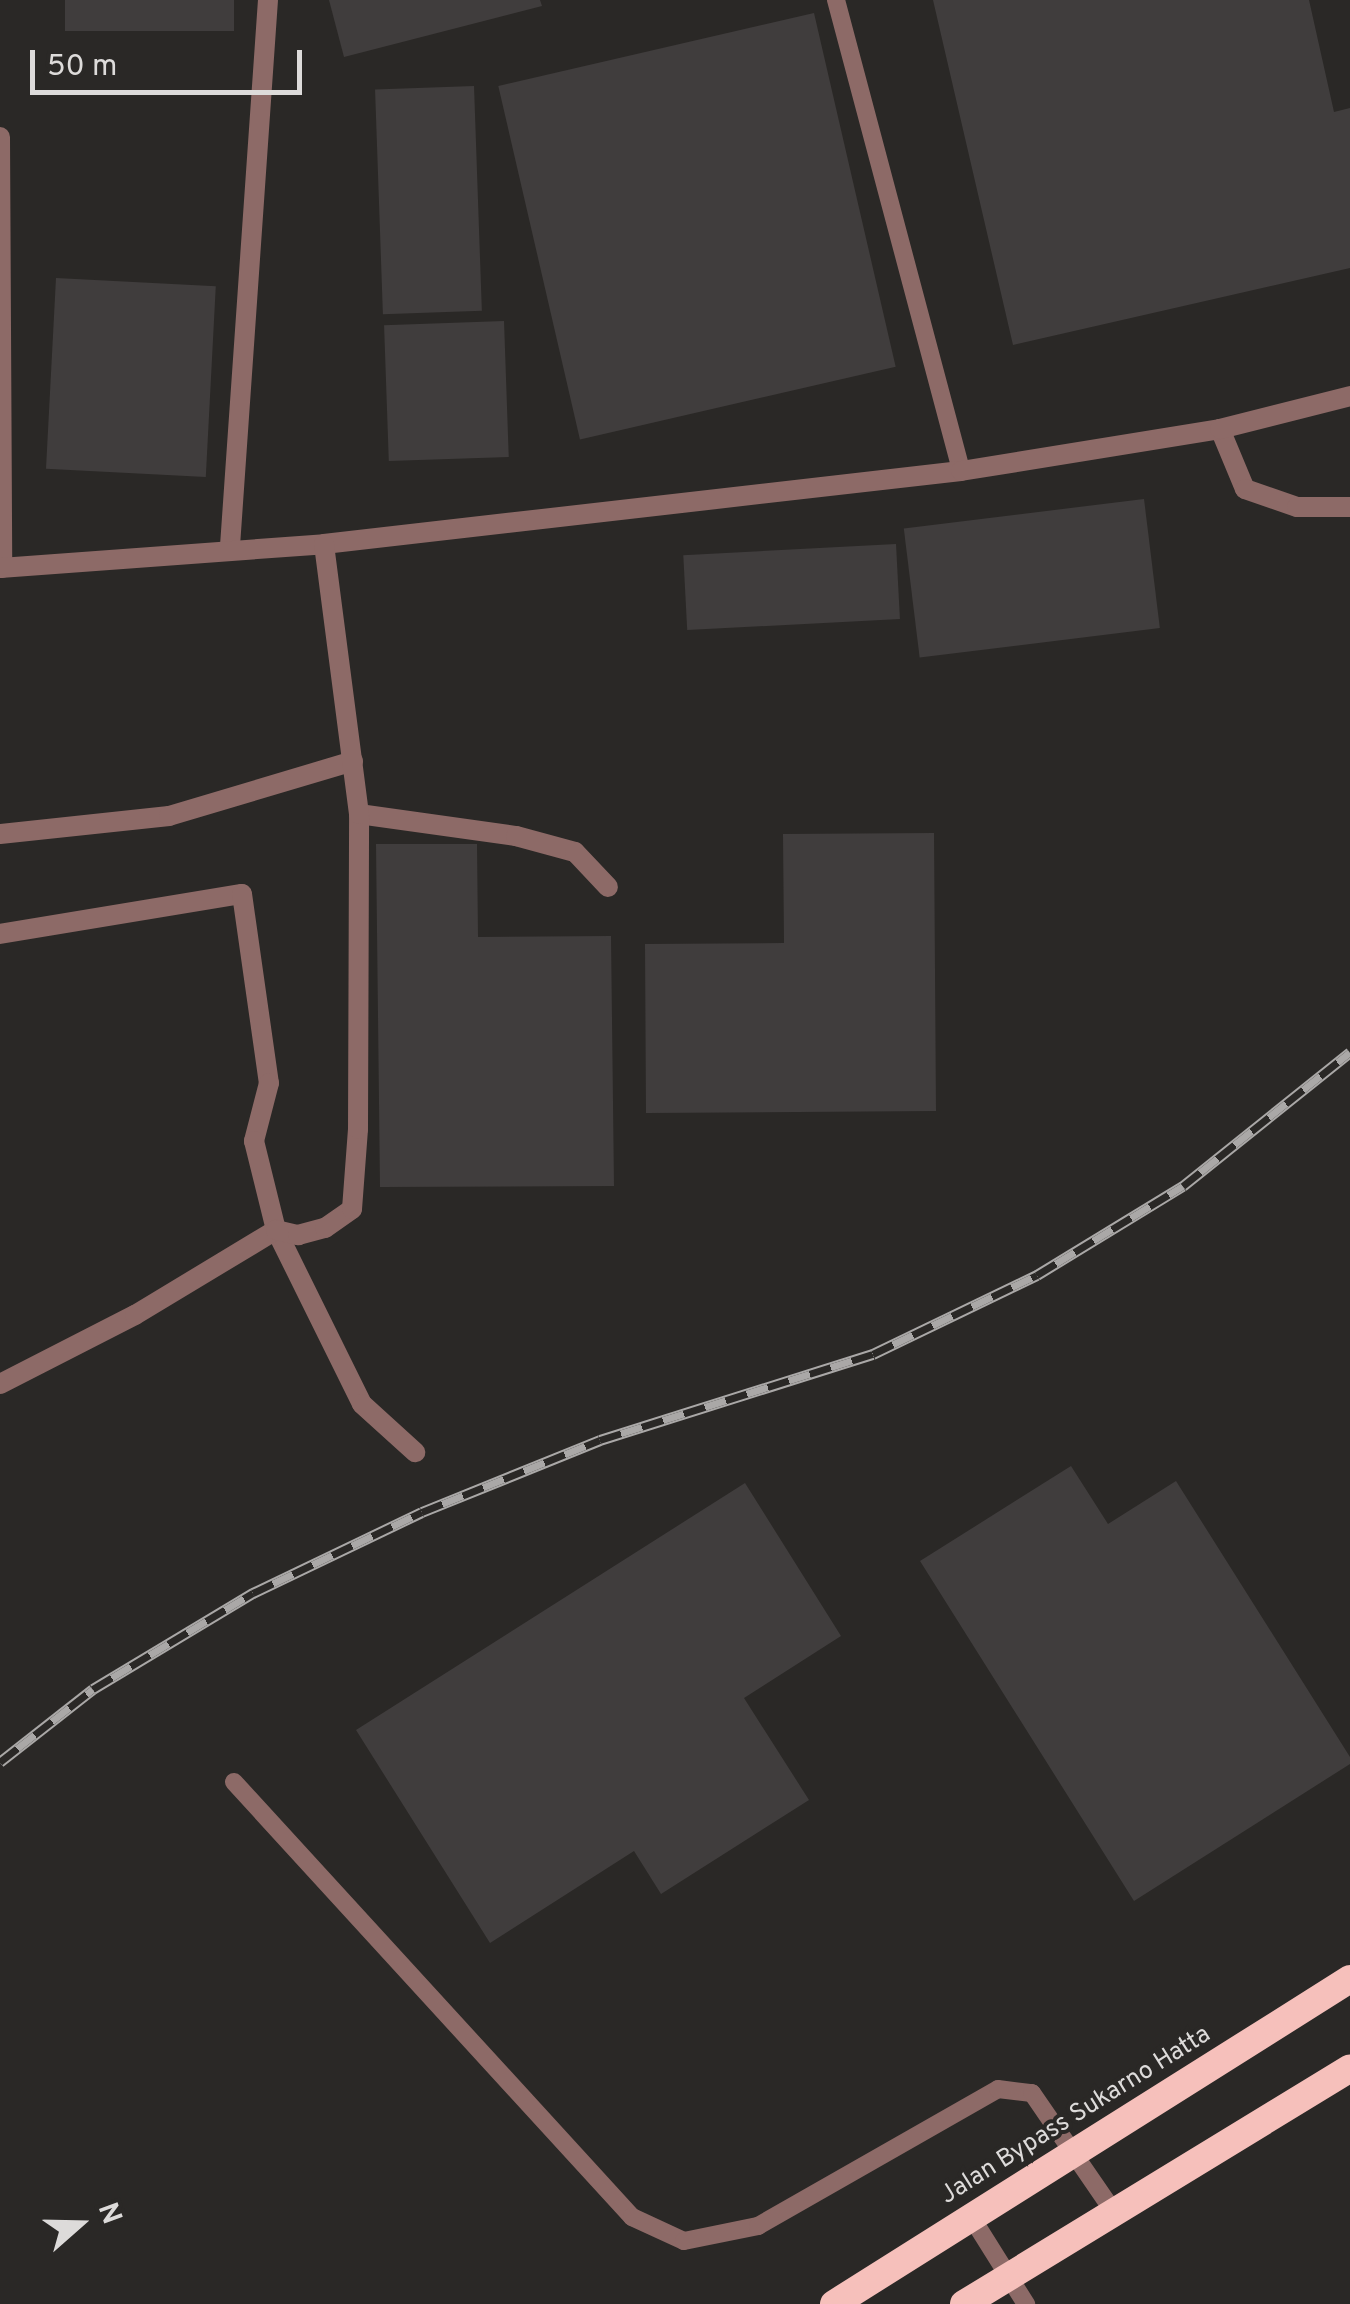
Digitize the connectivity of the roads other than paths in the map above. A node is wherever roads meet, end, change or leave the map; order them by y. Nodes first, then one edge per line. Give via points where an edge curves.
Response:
1 (268, 0) edge
2 (836, 0) edge
3 (0, 137) edge
4 (1350, 396) edge
5 (1220, 429) junction
6 (961, 472) junction
7 (1350, 507) edge
8 (324, 544) junction
9 (230, 546) junction
10 (1, 568) edge
11 (353, 761) junction
12 (360, 814) junction
13 (0, 834) edge
14 (608, 886) dead end
15 (0, 934) edge
16 (276, 1230) junction
17 (0, 1384) edge
18 (415, 1452) dead end
19 (234, 1782) dead end
20 (1350, 1979) edge
21 (1350, 2068) edge
22 (1072, 2155) junction
23 (1113, 2211) junction
24 (972, 2218) junction
25 (1010, 2278) junction
26 (834, 2304) edge
27 (964, 2304) edge
28 (1026, 2304) edge

1 - 9 street
2 - 6 lane
3 - 10 street
4 - 5 street
5 - 6 street
5 - 7 street via 1245,489 1297,506
6 - 8 street
8 - 9 street
8 - 11 street
9 - 10 street
11 - 12 street
11 - 13 street via 169,816
12 - 14 street via 516,836 575,852
12 - 16 street via 357,1186 352,1209 333,1224 298,1234
15 - 16 street via 242,894 269,1083 254,1141
16 - 17 street via 135,1315
16 - 18 street via 362,1404
19 - 22 lane via 632,2217 684,2242 758,2226 998,2089 1032,2094
20 - 22 highway, Jalan Bypass Sukarno Hatta
21 - 23 highway
22 - 23 lane
22 - 24 highway, Jalan Bypass Sukarno Hatta
23 - 25 highway
24 - 25 lane
24 - 26 highway, Jalan Bypass Sukarno Hatta
25 - 27 highway
25 - 28 lane

